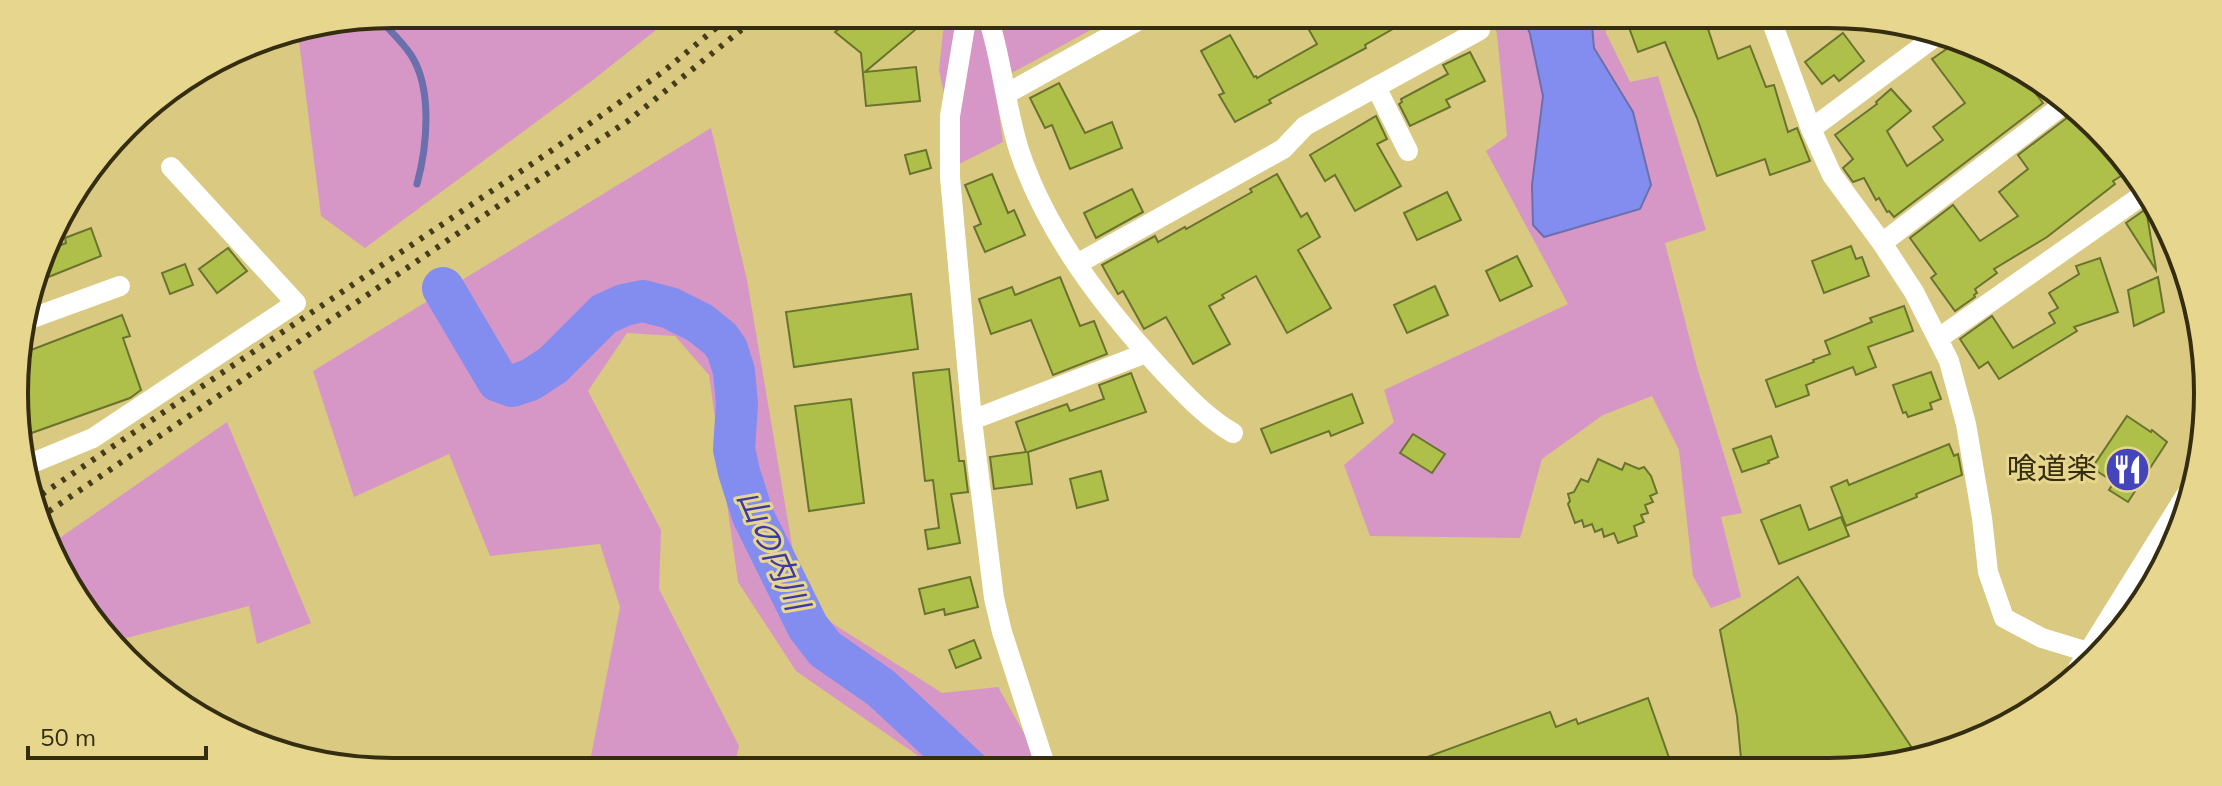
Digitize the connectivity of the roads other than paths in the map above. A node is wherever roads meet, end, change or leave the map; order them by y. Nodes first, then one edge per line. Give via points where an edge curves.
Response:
1 (965, 28) edge
2 (990, 28) edge
3 (1125, 28) edge
4 (1774, 28) edge
5 (1480, 30) dead end
6 (1928, 42) edge
7 (1376, 87) junction
8 (1006, 94) junction
9 (2058, 109) edge
10 (1811, 129) junction
11 (1408, 151) dead end
12 (171, 167) dead end
13 (2137, 199) edge
14 (1882, 243) junction
15 (1077, 264) junction
16 (120, 286) dead end
17 (36, 317) edge
18 (1939, 338) junction
19 (1146, 353) junction
20 (972, 420) junction
21 (1233, 433) dead end
22 (35, 462) edge
23 (2147, 571) edge
24 (2135, 591) edge
25 (2082, 655) edge
26 (1043, 758) edge

1 - 20 street via 950,116 950,177
2 - 8 street
3 - 8 street
4 - 10 street
5 - 7 street
6 - 10 street
7 - 11 street
7 - 15 street via 1305,126 1283,149
8 - 15 street via 1019,150 1041,203
9 - 14 street
10 - 14 street via 1832,175
12 - 22 street via 296,303 93,438
13 - 18 street
14 - 18 street
15 - 19 street
16 - 17 street
18 - 25 street via 1966,424 1988,572 2004,618
19 - 20 street
19 - 21 street via 1181,391
20 - 26 street via 994,598
23 - 24 highway

